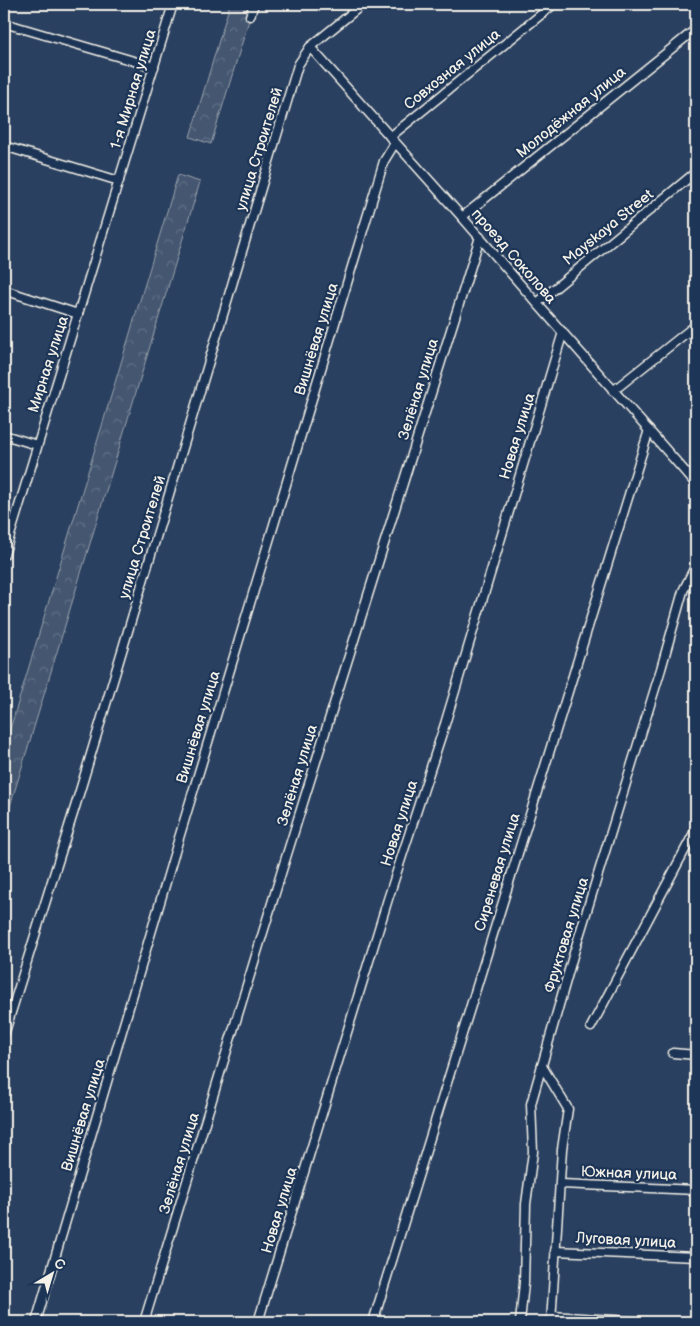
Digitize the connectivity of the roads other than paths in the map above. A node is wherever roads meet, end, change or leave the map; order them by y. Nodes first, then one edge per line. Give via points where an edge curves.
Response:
1 (173, 4) edge
2 (254, 4) edge
3 (363, 4) edge
4 (554, 4) edge
5 (250, 16) dead end
6 (4, 23) edge
7 (696, 29) edge
8 (310, 47) junction
9 (154, 67) junction
10 (392, 140) junction
11 (4, 146) edge
12 (696, 172) edge
13 (119, 181) junction
14 (462, 217) junction
15 (480, 237) junction
16 (4, 290) edge
17 (537, 303) junction
18 (78, 314) junction
19 (696, 325) edge
20 (562, 332) junction
21 (613, 391) junction
22 (649, 430) junction
23 (4, 435) edge
24 (36, 446) junction
25 (696, 484) edge
26 (4, 555) edge
27 (696, 566) edge
28 (696, 829) edge
29 (591, 1027) dead end
30 (4, 1035) edge
31 (673, 1053) dead end
32 (696, 1055) edge
33 (542, 1066) junction
34 (561, 1184) junction
35 (696, 1190) edge
36 (555, 1251) junction
37 (696, 1257) edge
38 (551, 1319) edge
39 (36, 1322) edge
40 (144, 1322) edge
41 (258, 1322) edge
42 (373, 1322) edge
43 (520, 1322) edge
44 (645, 1322) edge

1 - 9 street, 1-я Мирная улица
2 - 5 street
3 - 8 street, улица Строителей
4 - 10 street, Совхозная улица
6 - 9 street
7 - 14 street, Молодёжная улица
8 - 10 street, проезд Соколова
8 - 30 street, улица Строителей via 298,65
9 - 13 street, 1-я Мирная улица
10 - 14 street, проезд Соколова
10 - 39 street, Вишнёвая улица via 176,848
11 - 13 street
12 - 17 street, Mayskaya Street
13 - 18 street, Мирная улица
14 - 15 street, проезд Соколова
15 - 17 street, проезд Соколова
15 - 40 street, Зелёная улица
16 - 18 street
17 - 20 street, проезд Соколова
18 - 24 street, Мирная улица
19 - 21 street
20 - 21 street, проезд Соколова
20 - 41 street, Новая улица via 445,724
21 - 22 street, проезд Соколова
22 - 25 street, проезд Соколова
22 - 42 street, Сиреневая улица
23 - 24 street
24 - 26 street, Мирная улица
27 - 33 street, Фруктовая улица via 683,591
28 - 29 street
31 - 32 street
33 - 34 street via 568,1109
33 - 43 street, Фруктовая улица via 531,1104 533,1152 526,1204
34 - 35 street, Южная улица
34 - 36 street
36 - 37 street, Луговая улица
36 - 38 street
38 - 44 street

